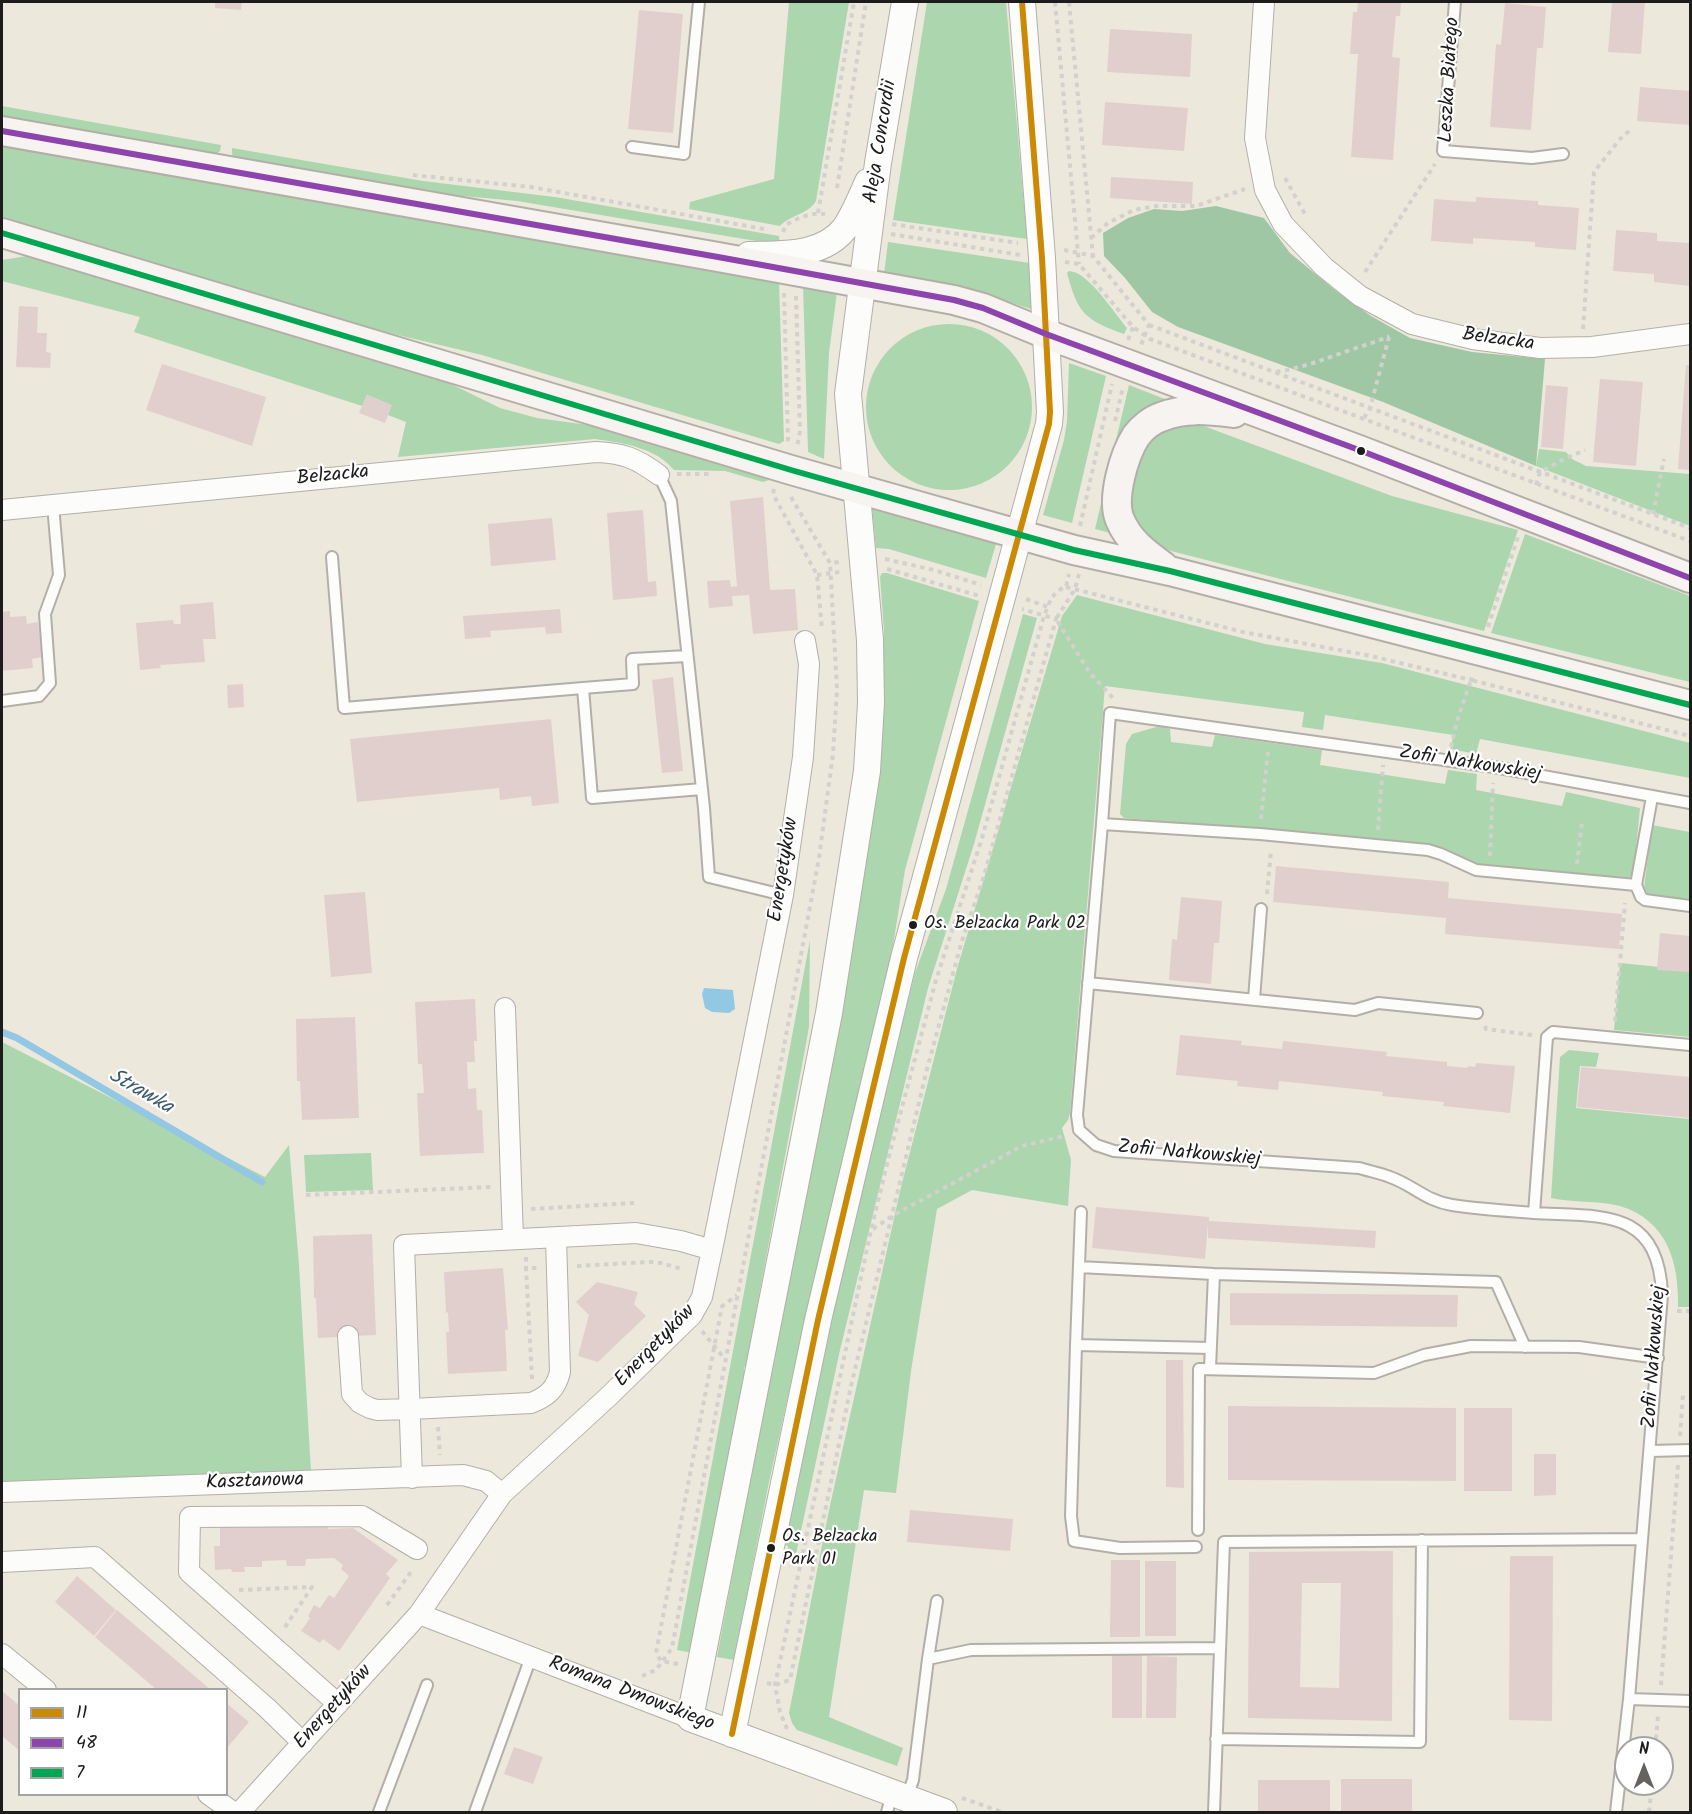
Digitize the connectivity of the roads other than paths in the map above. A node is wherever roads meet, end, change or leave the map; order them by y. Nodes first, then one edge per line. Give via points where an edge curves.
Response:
1 (699, 2) edge
2 (905, 2) edge
3 (1022, 2) edge
4 (1264, 2) edge
5 (1455, 2) edge
6 (2, 131) edge
7 (632, 147) dead end
8 (1563, 154) dead end
9 (878, 163) junction
10 (2, 233) edge
11 (795, 262) junction
12 (862, 283) junction
13 (1046, 334) junction
14 (1690, 334) edge
15 (1271, 418) junction
16 (659, 475) joint
17 (858, 489) junction
18 (53, 505) junction
19 (2, 510) edge
20 (1019, 534) junction
21 (332, 557) dead end
22 (1170, 571) junction
23 (1690, 578) edge
24 (805, 641) dead end
25 (687, 656) junction
26 (583, 688) junction
27 (2, 701) edge
28 (1690, 705) edge
29 (702, 789) junction
30 (1652, 797) junction
31 (1690, 803) edge
32 (1102, 824) junction
33 (1632, 885) junction
34 (783, 895) junction
35 (1690, 906) edge
36 (1261, 909) road end
37 (1088, 983) junction
38 (1254, 999) junction
39 (505, 1008) dead end
40 (1477, 1012) road end
41 (1690, 1045) edge
42 (1081, 1212) dead end
43 (1534, 1213) junction
44 (556, 1238) junction
45 (519, 1245) junction
46 (712, 1250) junction
47 (1079, 1267) junction
48 (1214, 1274) junction
49 (348, 1336) dead end
50 (1076, 1345) junction
51 (1525, 1347) junction
52 (1211, 1348) junction
53 (1658, 1358) junction
54 (1210, 1368) junction
55 (411, 1409) junction
56 (1685, 1450) edge
57 (1650, 1451) junction
58 (412, 1478) junction
59 (2, 1492) edge
60 (502, 1494) junction
61 (1198, 1530) dead end
62 (1642, 1539) junction
63 (1422, 1540) junction
64 (1196, 1548) dead end
65 (417, 1549) dead end
66 (2, 1562) edge
67 (937, 1601) dead end
68 (419, 1614) junction
69 (1220, 1648) junction
70 (2, 1654) edge
71 (531, 1657) junction
72 (928, 1659) junction
73 (427, 1685) dead end
74 (45, 1688) edge
75 (1629, 1700) junction
76 (1690, 1701) edge
77 (338, 1704) junction
78 (690, 1718) junction
79 (732, 1734) junction
80 (1216, 1739) junction
81 (303, 1743) junction
82 (211, 1796) edge
83 (895, 1802) edge
84 (233, 1812) edge
85 (240, 1812) edge
86 (380, 1812) edge
87 (475, 1812) edge
88 (944, 1812) edge
89 (1214, 1812) edge
90 (1616, 1812) edge

1 - 7 lane via 684,154
2 - 9 street, Aleja Concordii
3 - 13 street
4 - 14 street, Belzacka via 1255,126 1265,190 1283,224 1324,267 1360,296 1412,324 1473,339 1540,348 1592,347
5 - 8 lane, Leszka Białego via 1443,151 1533,158
6 - 11 main road via 718,257
9 - 11 street via 845,227 835,238
9 - 12 street, Aleja Concordii
10 - 17 main road via 782,480
11 - 12 main road
12 - 13 main road via 983,308
12 - 17 street, Aleja Concordii via 848,394
13 - 15 main road
13 - 20 street via 1049,424
15 - 22 main road via 1182,411 1154,420 1137,436 1123,470 1118,513 1143,552
15 - 23 main road
16 - 18 street, Belzacka via 620,453 596,452
16 - 25 lane via 671,501
17 - 20 main road
17 - 78 street, Aleja Concordii via 872,669 867,771 829,1013
18 - 19 street, Belzacka
18 - 27 lane via 58,575 45,614 50,683 39,696
20 - 22 main road
20 - 79 street via 896,993 818,1320
21 - 26 lane via 344,708
22 - 28 main road
24 - 34 street, Energetyków via 809,664 803,757
25 - 26 lane via 632,659 633,684
25 - 29 lane
26 - 29 lane via 592,798
29 - 34 lane via 709,877
30 - 31 lane, Zofii Nałkowskiej
30 - 32 lane, Zofii Nałkowskiej via 1449,760 1110,713
30 - 33 lane
32 - 33 lane via 1272,835 1433,852 1476,870
32 - 37 lane
33 - 35 lane via 1645,900
34 - 46 street, Energetyków
36 - 38 lane
37 - 38 lane
37 - 43 lane, Zofii Nałkowskiej via 1077,1115 1079,1130 1096,1145 1114,1151 1359,1168 1391,1177 1439,1202
38 - 40 lane via 1355,1010 1378,1003
39 - 45 street via 512,1186
41 - 43 lane via 1553,1032 1547,1037
42 - 47 lane
43 - 53 lane, Zofii Nałkowskiej via 1618,1219 1648,1243 1660,1265
44 - 45 street
44 - 46 street via 647,1234
44 - 55 street via 560,1372 547,1395 531,1403
45 - 55 street via 404,1245
46 - 60 street, Energetyków via 702,1297 692,1315
47 - 48 lane
47 - 50 lane
48 - 51 lane via 1496,1282
48 - 52 lane
49 - 55 street via 351,1389 356,1400 377,1410
50 - 52 lane
50 - 64 lane via 1071,1516 1074,1541 1120,1548
51 - 53 lane via 1579,1347
51 - 54 lane via 1471,1346 1424,1355 1374,1373
52 - 54 lane
53 - 57 lane, Zofii Nałkowskiej
54 - 61 lane via 1199,1369
55 - 58 street
56 - 57 lane
57 - 62 lane, Zofii Nałkowskiej
58 - 59 street, Kasztanowa
58 - 60 street, Kasztanowa via 471,1476 486,1481
60 - 68 street, Energetyków
62 - 63 lane
62 - 75 lane, Zofii Nałkowskiej
63 - 69 lane via 1224,1542
63 - 80 lane via 1420,1742
65 - 77 street via 362,1516 190,1517 189,1572
66 - 81 street via 95,1557
67 - 72 lane
68 - 71 street, Romana Dmowskiego
68 - 77 street, Energetyków
69 - 72 lane via 971,1650
69 - 80 lane
70 - 74 street
71 - 78 street, Romana Dmowskiego
71 - 87 lane
72 - 83 lane via 913,1780
73 - 86 lane
75 - 76 lane
75 - 90 lane, Zofii Nałkowskiej
77 - 81 street, Energetyków
78 - 79 street, Romana Dmowskiego
79 - 83 street, Romana Dmowskiego
80 - 89 lane
81 - 85 street, Energetyków
82 - 84 street
83 - 88 street, Romana Dmowskiego

